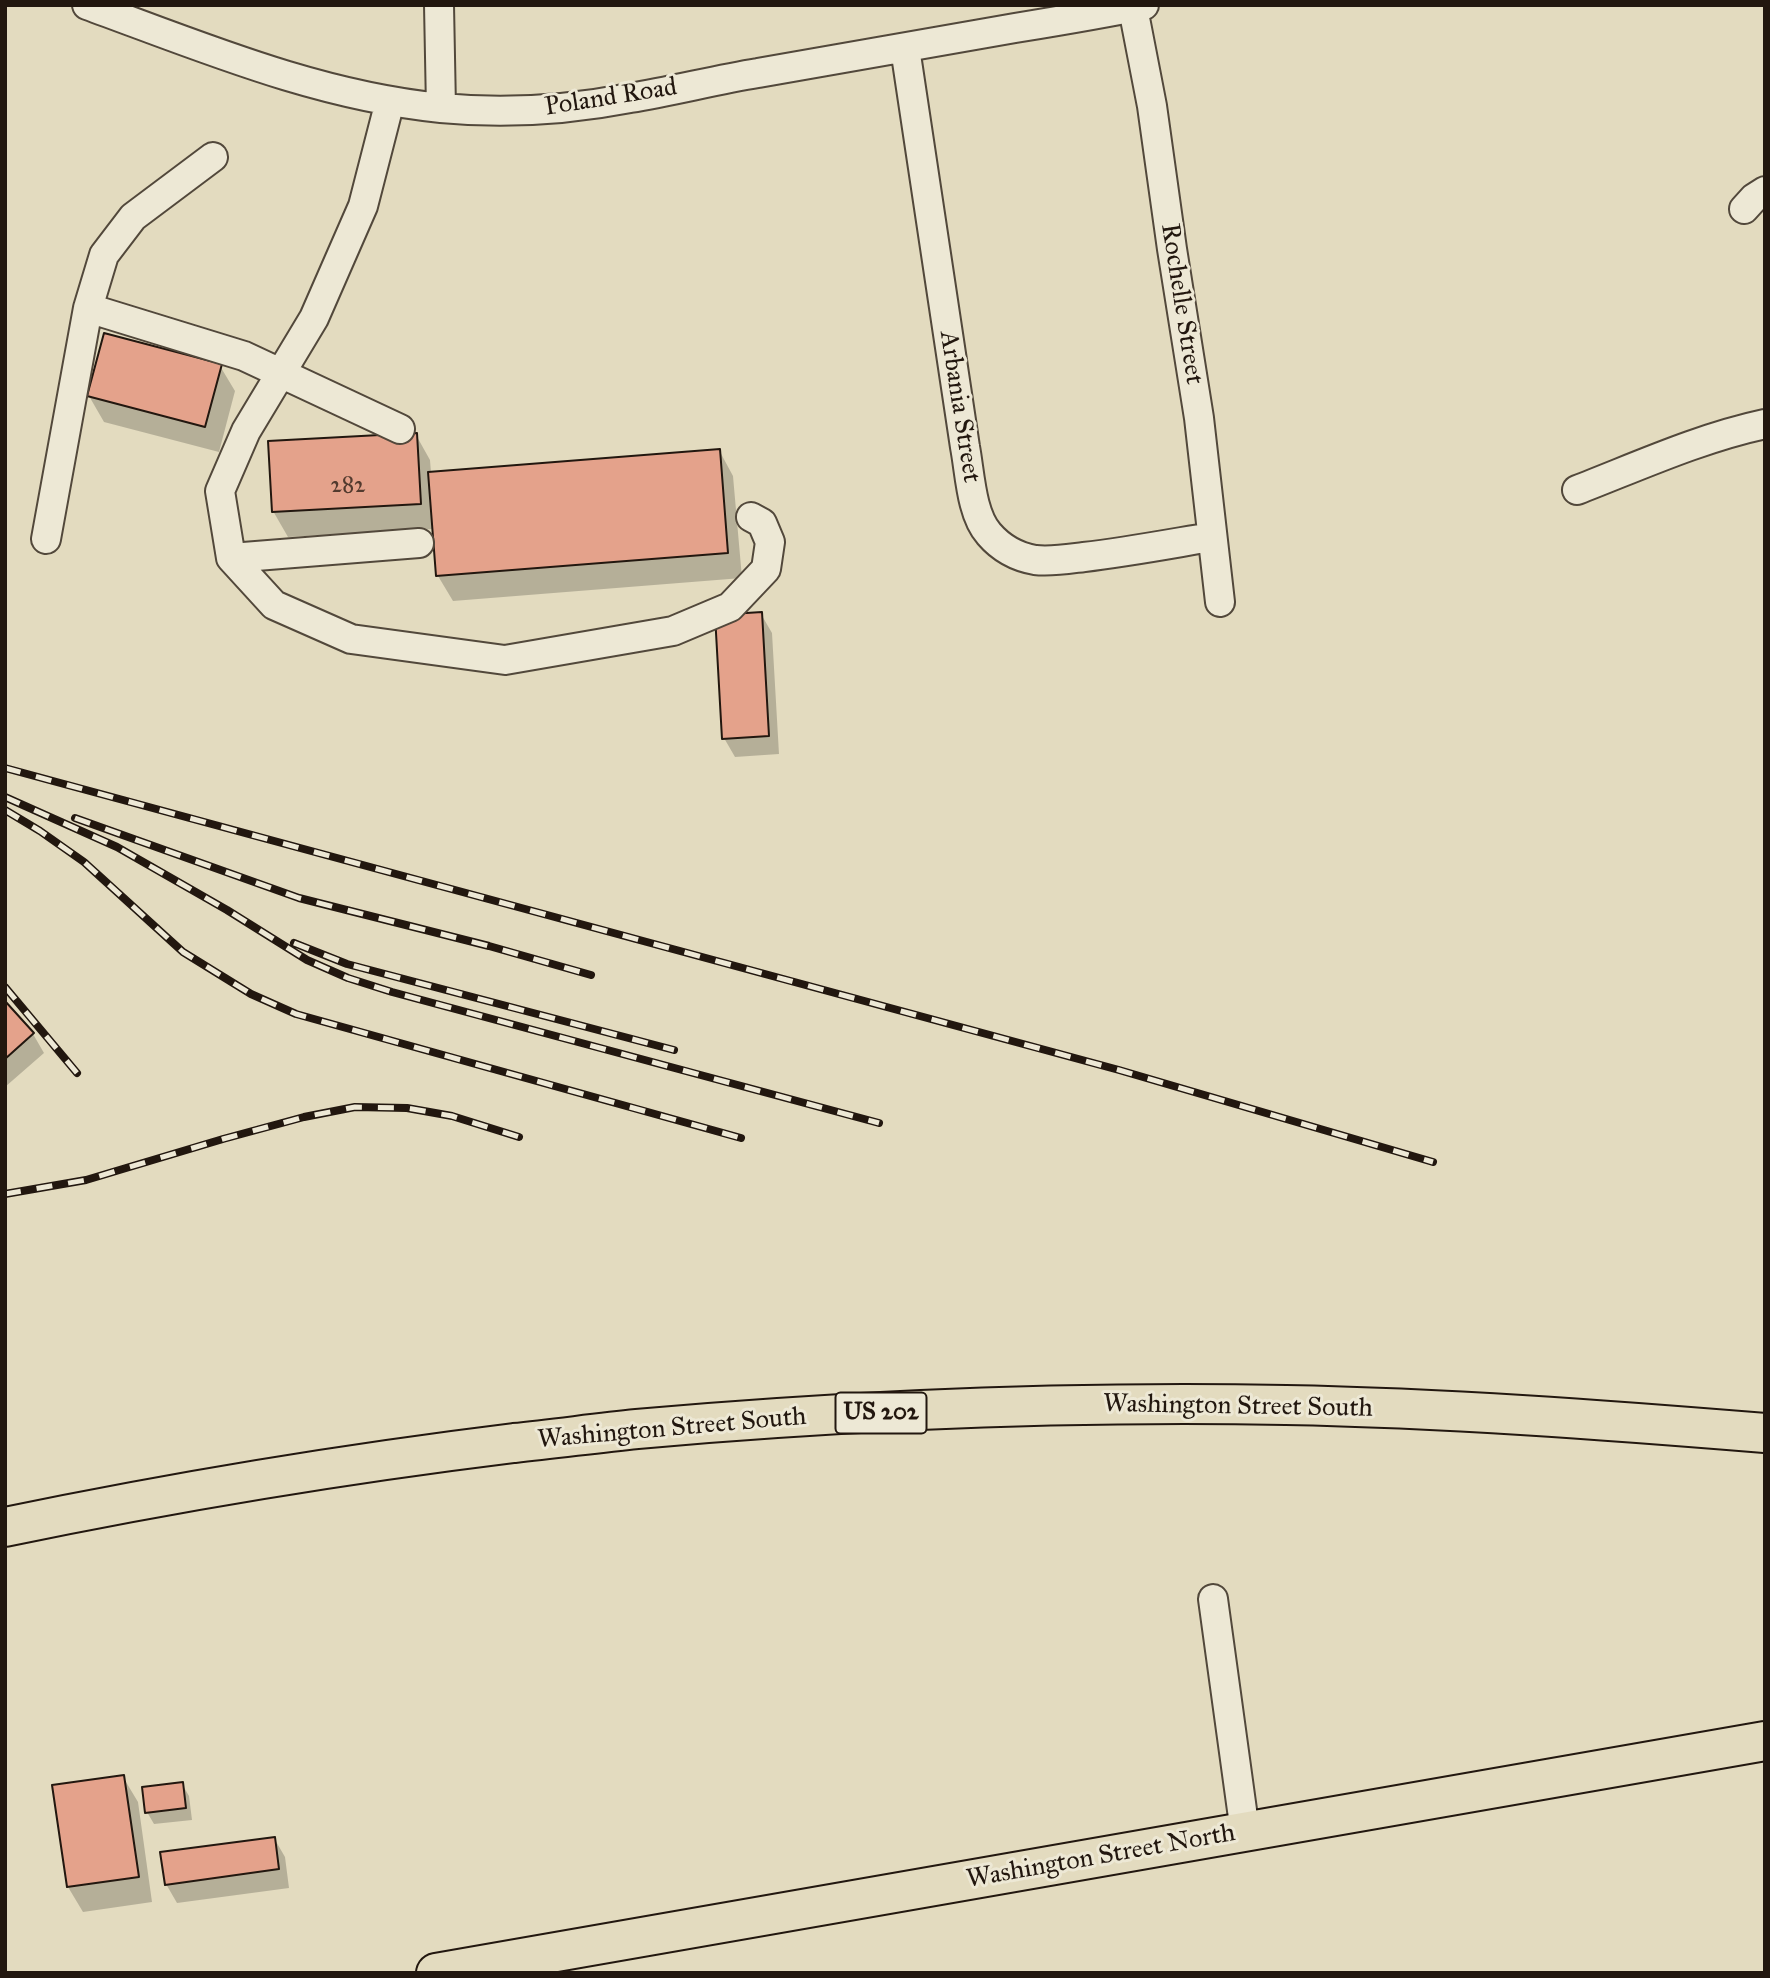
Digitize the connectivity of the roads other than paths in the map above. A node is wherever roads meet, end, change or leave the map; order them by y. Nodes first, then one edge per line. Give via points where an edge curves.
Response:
1 (87, 5) edge
2 (439, 5) edge
3 (1138, 6) edge
4 (905, 48) junction
5 (390, 101) junction
6 (441, 108) junction
7 (213, 157) dead end
8 (88, 308) junction
9 (281, 373) junction
10 (1765, 424) edge
11 (400, 429) dead end
12 (1577, 490) dead end
13 (751, 517) dead end
14 (1212, 537) junction
15 (46, 539) dead end
16 (419, 543) dead end
17 (231, 558) junction
18 (1220, 602) dead end
19 (1765, 1433) edge
20 (5, 1527) edge
21 (1213, 1599) dead end
22 (1765, 1741) edge
23 (1245, 1832) junction
24 (544, 1963) edge
25 (436, 1973) edge

1 - 5 street, Poland Road via 298,79
2 - 6 street
3 - 4 street, Poland Road
3 - 14 street, Rochelle Street via 1199,418
4 - 6 street, Poland Road via 561,108 502,112
4 - 14 street, Arbania Street via 967,459 979,518 989,534 1010,552 1051,561
5 - 6 street, Poland Road
5 - 9 street via 363,206 314,318
7 - 8 street via 133,217 104,255
8 - 9 street via 244,356
8 - 15 street
9 - 11 street
9 - 17 street via 246,431 220,491
10 - 12 street via 1734,430
13 - 17 street via 762,523 770,542 766,569 730,607 673,631 505,660 351,639 274,605
14 - 18 street, Rochelle Street
16 - 17 street
19 - 20 highway, Washington Street South / US 202 via 1599,1419 1287,1405 869,1413 635,1429 431,1453 138,1500
21 - 23 street
22 - 23 highway, Washington Street North
23 - 24 highway, Washington Street North
24 - 25 highway, Washington Street North

